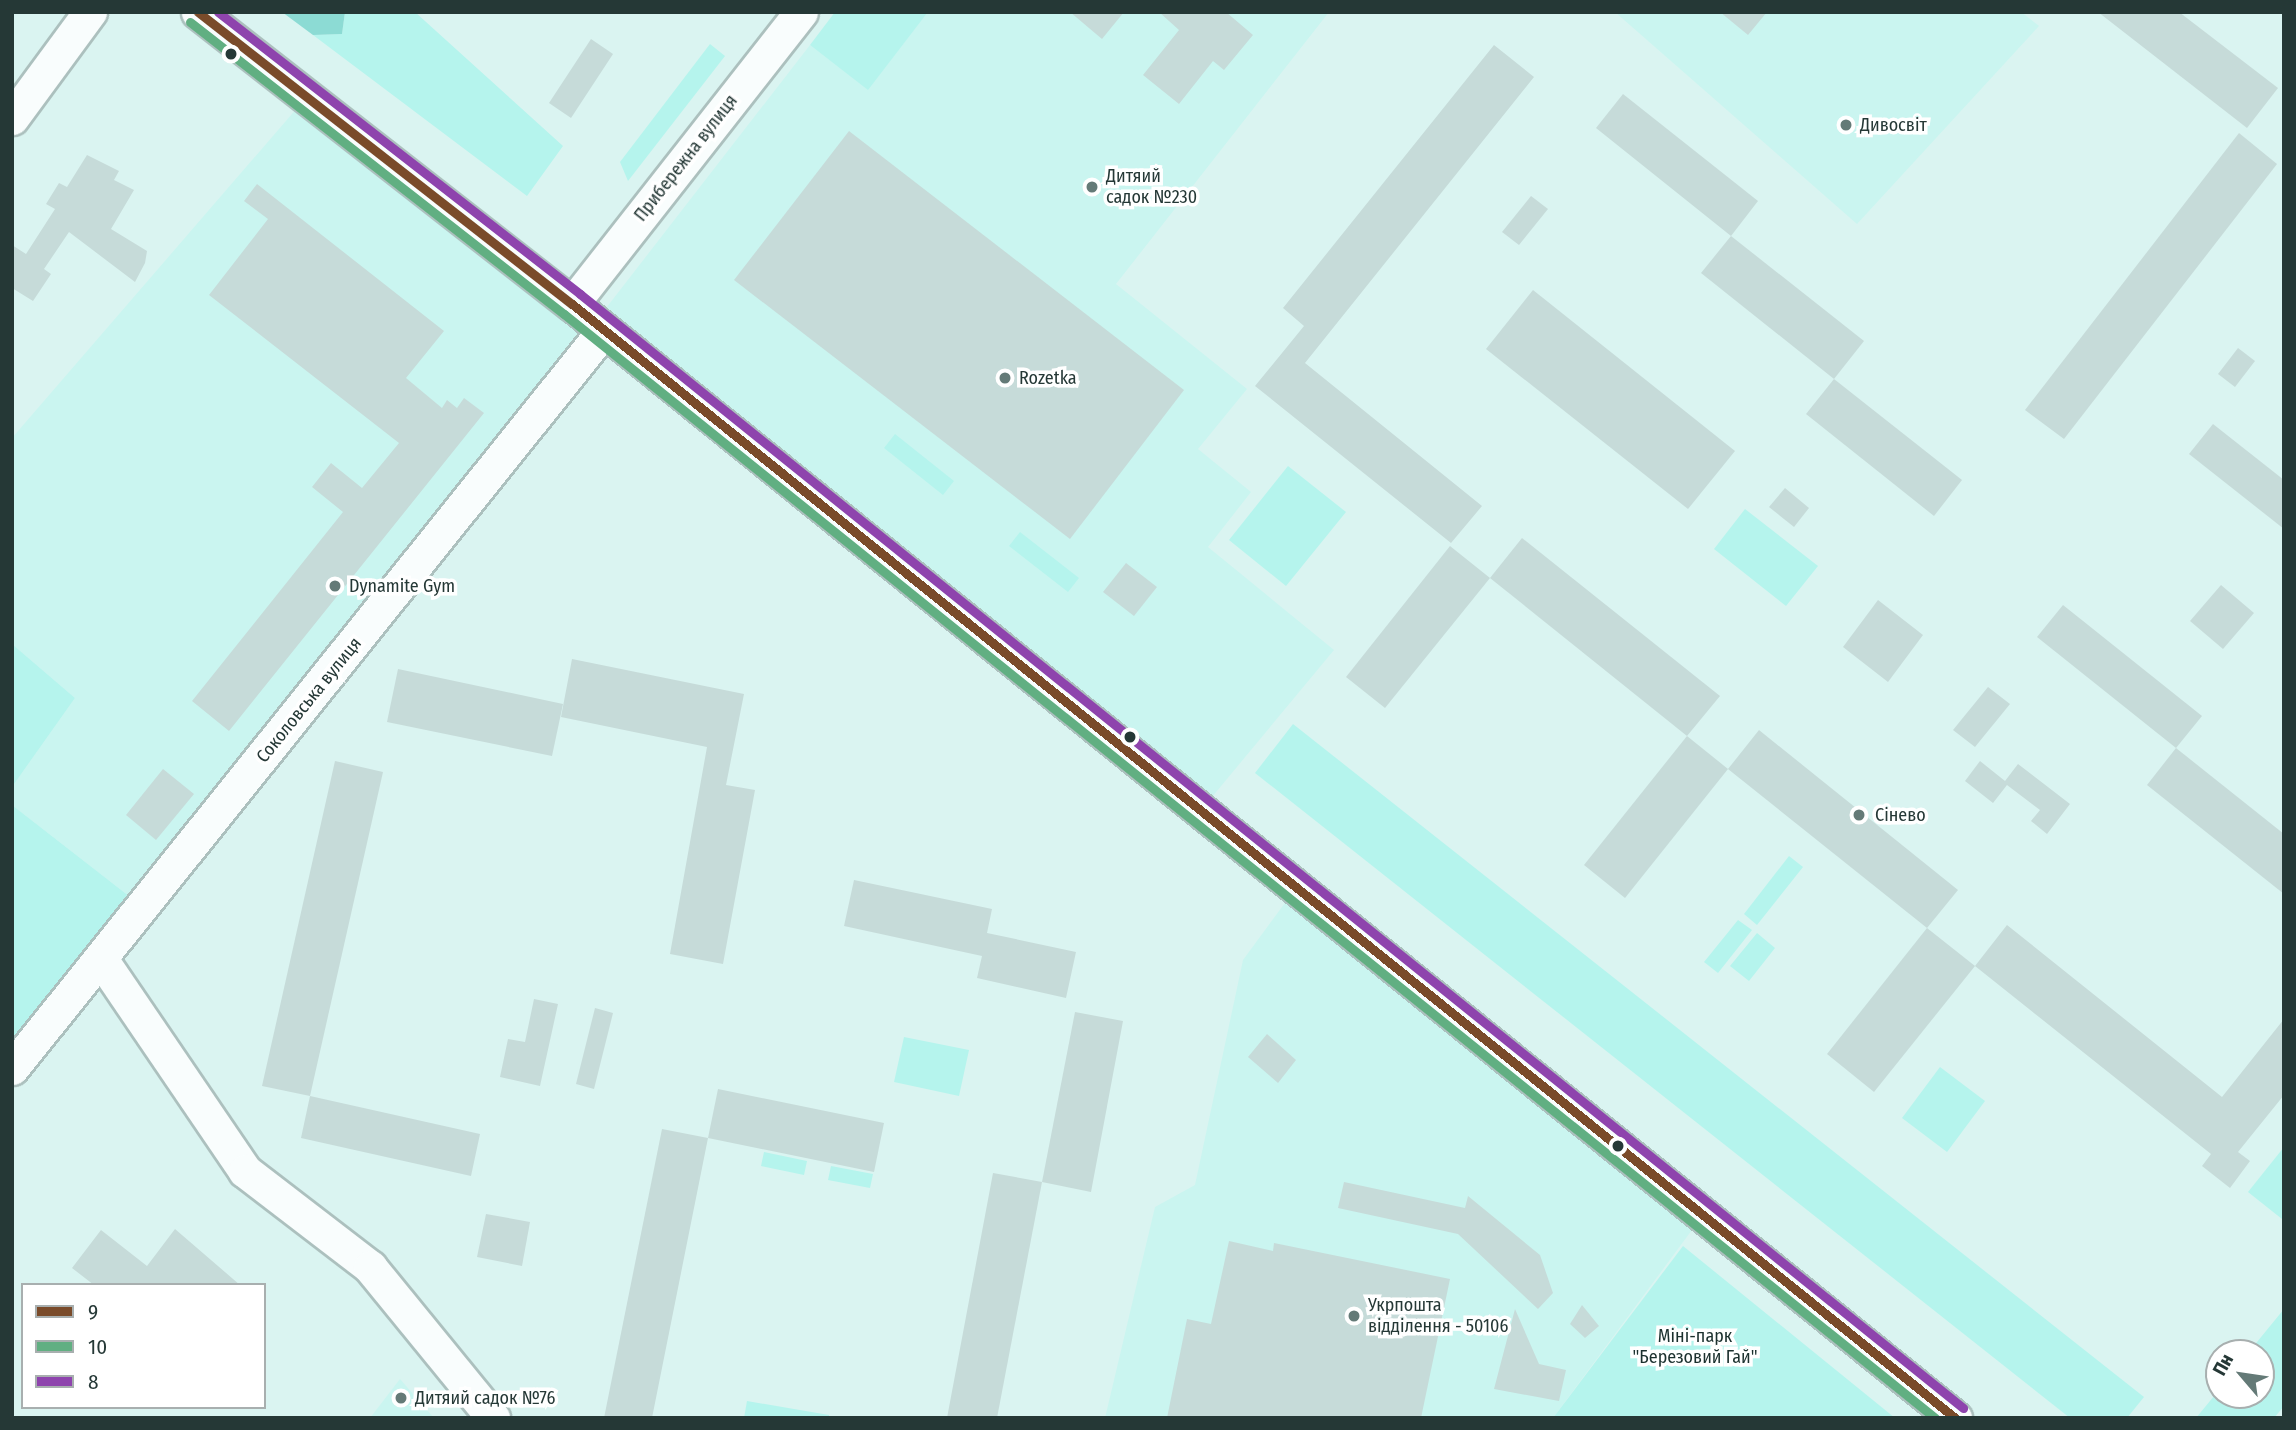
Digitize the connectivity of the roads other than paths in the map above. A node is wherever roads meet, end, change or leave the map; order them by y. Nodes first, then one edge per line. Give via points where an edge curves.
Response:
1 (90, 12) edge
2 (198, 12) edge
3 (801, 12) edge
4 (12, 118) edge
5 (572, 304) junction
6 (604, 330) junction
7 (101, 958) junction
8 (12, 1068) edge
9 (493, 1418) edge
10 (1955, 1418) edge

1 - 4 street
2 - 5 street
3 - 5 street, Прибережна вулиця
5 - 6 street
6 - 7 street, Соколовська вулиця
6 - 10 street
7 - 8 street, Соколовська вулиця
7 - 9 street via 245,1171 370,1267

